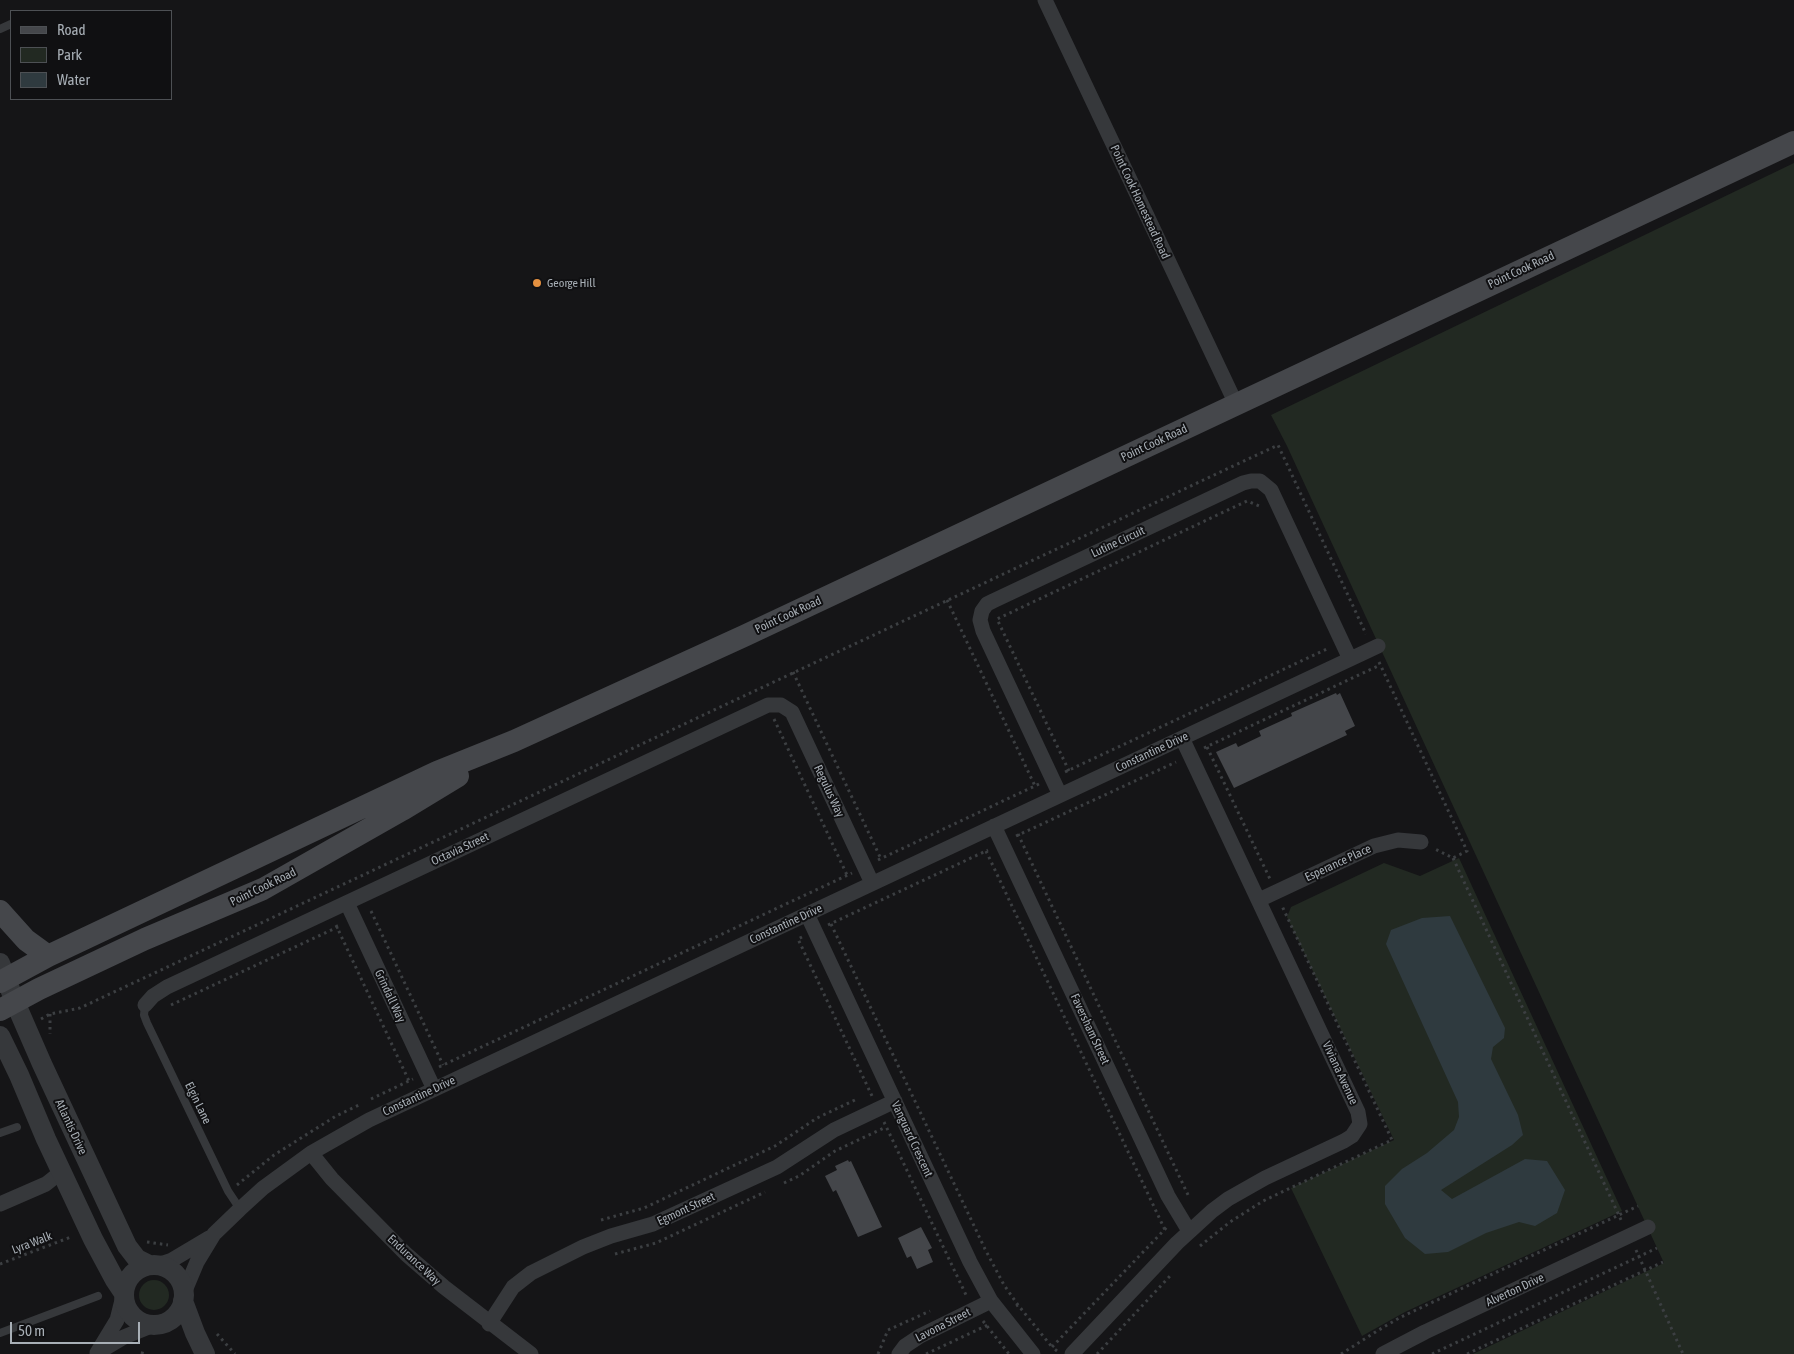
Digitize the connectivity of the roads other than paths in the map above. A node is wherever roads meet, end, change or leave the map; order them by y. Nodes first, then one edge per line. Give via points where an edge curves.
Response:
1 (1045, 0) edge
2 (1794, 142) edge
3 (1236, 404) junction
4 (1375, 647) road end
5 (1350, 659) junction
6 (774, 705) joint
7 (1182, 738) junction
8 (514, 741) junction
9 (1060, 795) junction
10 (994, 826) junction
11 (1422, 842) road end
12 (872, 883) junction
13 (1259, 900) junction
14 (347, 903) junction
15 (0, 911) edge
16 (807, 914) junction
17 (48, 956) junction
18 (2, 975) edge
19 (145, 1005) joint
20 (7, 1006) edge
21 (0, 1036) edge
22 (434, 1089) junction
23 (895, 1101) junction
24 (17, 1126) dead end
25 (0, 1133) edge
26 (311, 1153) junction
27 (61, 1172) junction
28 (0, 1204) edge
29 (240, 1208) junction
30 (1648, 1227) dead end
31 (1189, 1231) junction
32 (214, 1234) junction
33 (153, 1265) junction
34 (123, 1294) junction
35 (98, 1296) dead end
36 (184, 1297) junction
37 (991, 1301) junction
38 (489, 1324) junction
39 (154, 1325) junction
40 (0, 1333) edge
41 (97, 1354) edge
42 (204, 1354) edge
43 (531, 1354) edge
44 (899, 1354) edge
45 (1033, 1354) edge
46 (1072, 1354) edge
47 (1383, 1354) edge

1 - 3 street, Point Cook Homestead Road
2 - 3 main road, Point Cook Road
3 - 8 main road, Point Cook Road
4 - 5 street, Constantine Drive
5 - 7 street, Constantine Drive
5 - 9 street, Lutine Circuit via 1268,486 1260,481 1247,481 990,602 982,610 983,631
6 - 12 street, Regulus Way via 789,709 794,718
6 - 14 street, Octavia Street
7 - 9 street, Constantine Drive
7 - 13 street, Viviana Avenue
8 - 17 main road, Point Cook Road via 437,772
8 - 20 main road, Point Cook Road via 402,810 262,889 145,939
9 - 10 street, Constantine Drive
10 - 12 street, Constantine Drive
10 - 31 street, Faversham Street via 1168,1196
11 - 13 street, Esperance Place via 1398,840 1374,846
12 - 16 street, Constantine Drive
13 - 31 street, Viviana Avenue via 1358,1112 1360,1124 1352,1136 1245,1189
14 - 19 street, Octavia Street via 167,987
14 - 22 street, Grindall Way
15 - 17 main road via 26,940
16 - 22 street, Constantine Drive
16 - 23 street, Vanguard Crescent
17 - 18 main road, Point Cook Road
18 - 20 street, Atlantis Drive
19 - 29 lane, Elgin Lane via 146,1023 228,1192
20 - 33 street, Atlantis Drive via 26,1027 127,1246 137,1258
21 - 27 street
22 - 26 street, Constantine Drive via 369,1120
23 - 37 street, Vanguard Crescent
23 - 38 street, Egmont Street via 834,1130 776,1167 653,1224 593,1243 531,1272 513,1287
24 - 25 lane
26 - 29 street, Constantine Drive
26 - 38 street, Endurance Way via 338,1186 406,1254
27 - 28 street via 46,1184
27 - 34 street
29 - 32 street, Constantine Drive
30 - 47 street, Alverton Drive
31 - 46 street, Viviana Avenue
32 - 33 street, Constantine Drive via 180,1256
32 - 36 street, Constantine Drive via 197,1262
33 - 34 street via 139,1268 131,1274
33 - 36 street via 172,1271 182,1284
34 - 39 street via 129,1312 142,1324
34 - 41 street via 117,1320
35 - 40 lane
36 - 39 street via 174,1318
36 - 42 street
37 - 44 street, Lavona Street via 920,1336
37 - 45 street, Vanguard Crescent
38 - 43 street, Endurance Way
39 - 41 street via 124,1337
39 - 42 street via 178,1334

